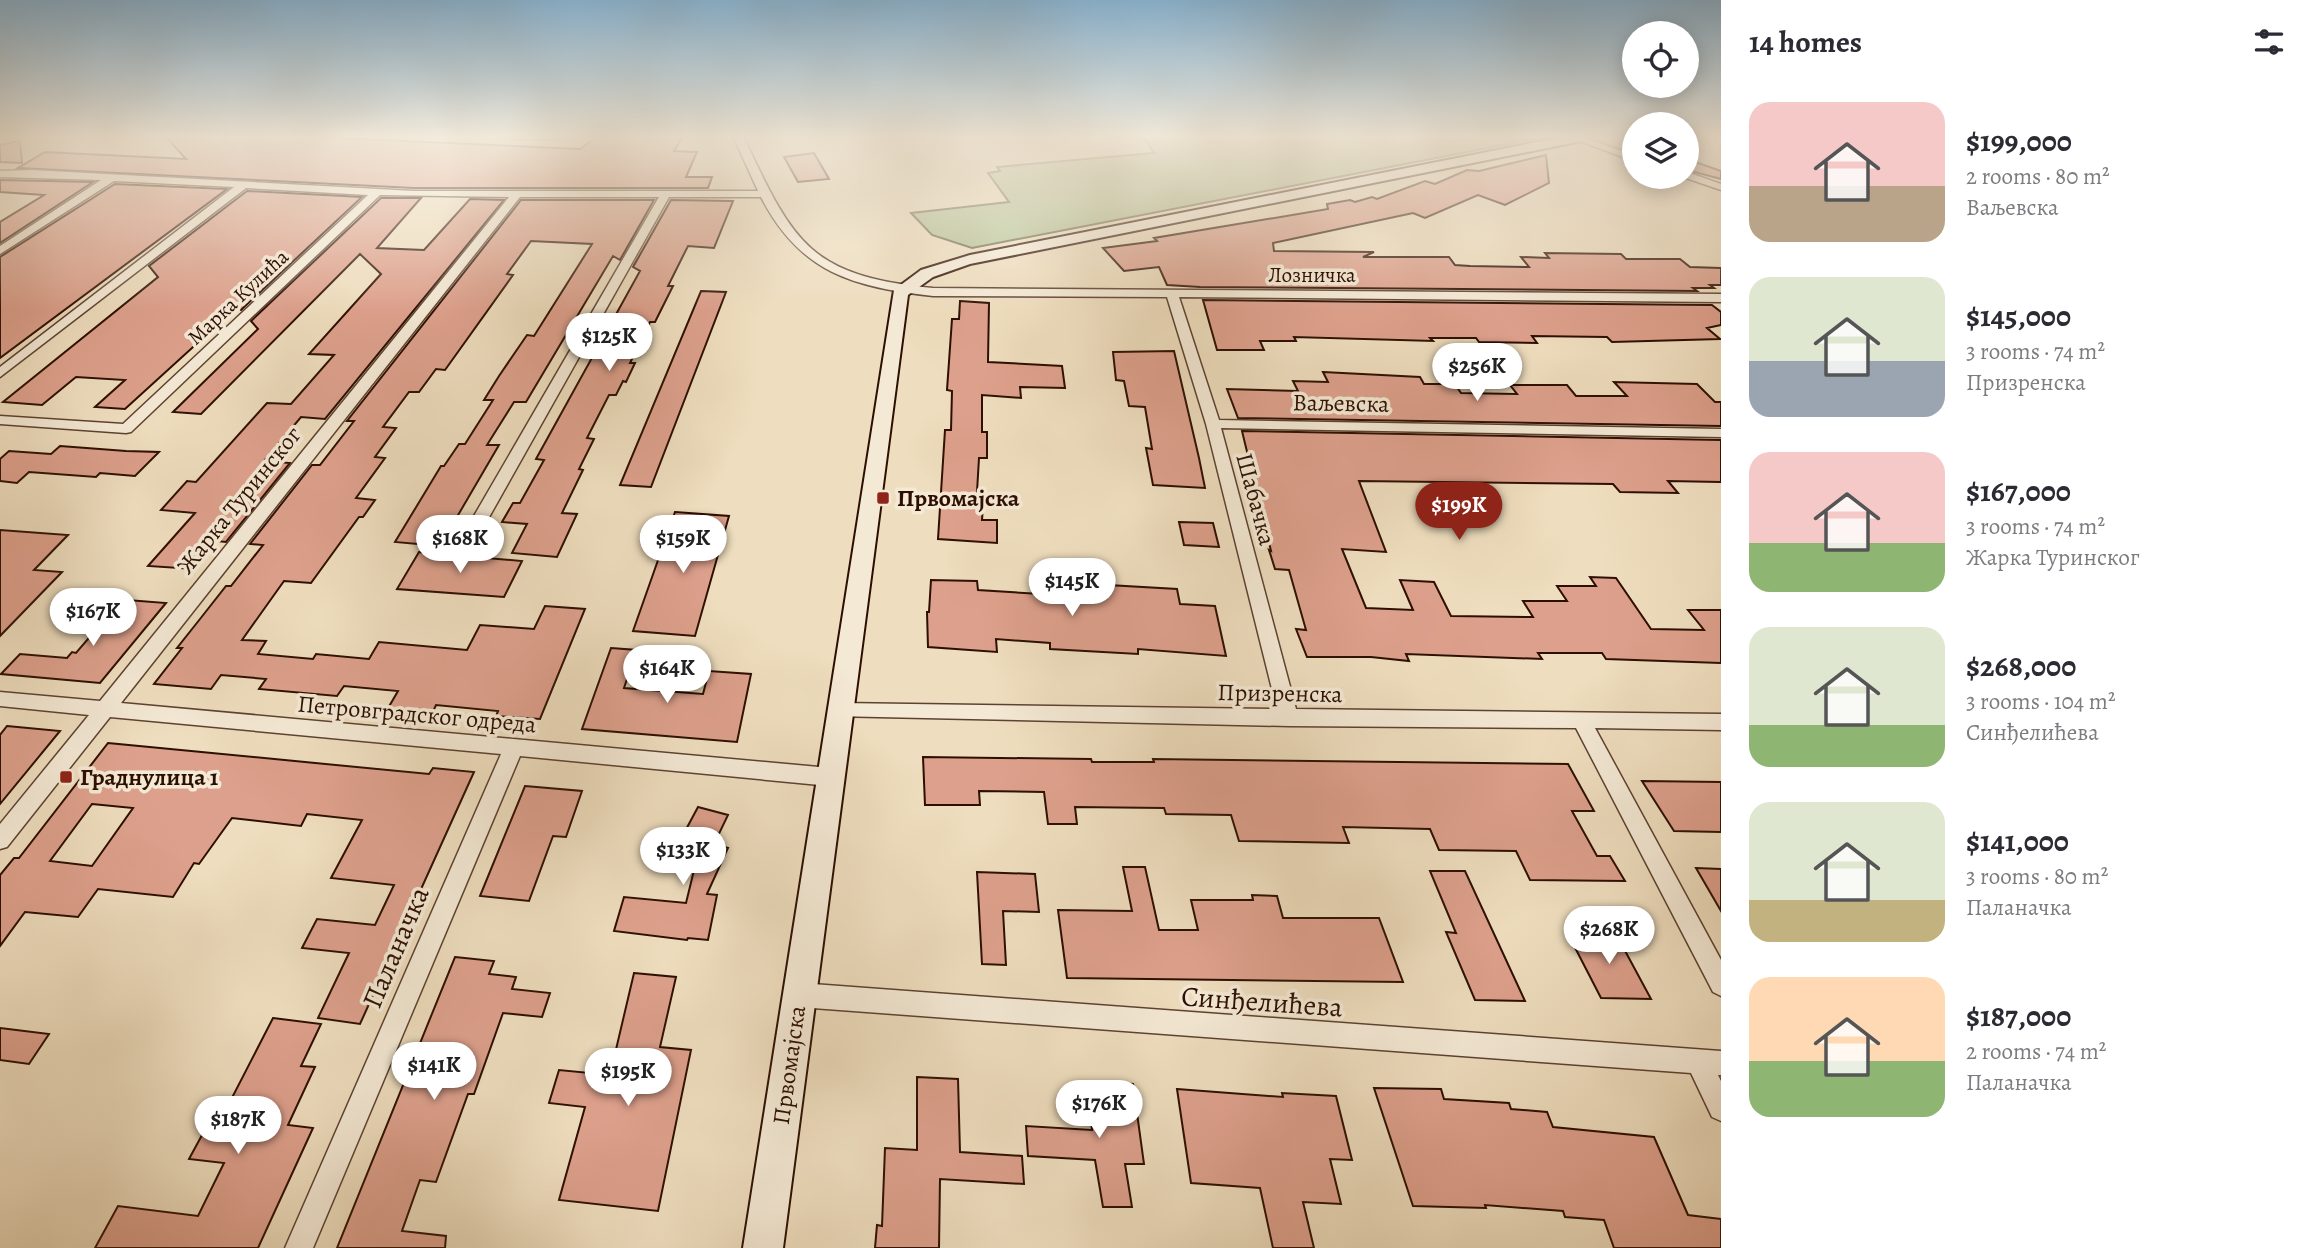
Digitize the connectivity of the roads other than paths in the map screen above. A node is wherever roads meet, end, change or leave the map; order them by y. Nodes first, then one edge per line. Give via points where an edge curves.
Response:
1 (86, 194) edge
2 (231, 194) edge
3 (375, 194) edge
4 (517, 194) edge
5 (666, 194) edge
6 (766, 194) edge
7 (1293, 194) edge
8 (0, 251) edge
9 (904, 289) junction
10 (1172, 293) junction
11 (1721, 298) edge
12 (0, 373) edge
13 (0, 420) edge
14 (1213, 424) junction
15 (1721, 433) edge
16 (475, 528) dead end
17 (0, 699) edge
18 (105, 709) junction
19 (839, 711) junction
20 (1289, 718) junction
21 (1581, 720) junction
22 (1721, 722) edge
23 (514, 747) junction
24 (830, 777) junction
25 (0, 840) edge
26 (1721, 985) edge
27 (799, 995) junction
28 (1710, 1063) edge
29 (1721, 1108) edge
30 (299, 1248) edge
31 (763, 1248) edge

1 - 8 street
2 - 12 street
3 - 13 street, Марка Кулића via 125,429
4 - 18 street, Жарка Туринског
5 - 16 street
6 - 9 street via 791,237 818,260 865,281
7 - 9 street via 981,257 928,271
9 - 10 street, Лозничка
9 - 19 street, Првомајска via 898,299
10 - 11 street, Лозничка
10 - 14 street, Шабачка
14 - 15 street, Ваљевска
14 - 20 street, Шабачка
17 - 18 street, Петровградског одреда
18 - 23 street, Петровградског одреда
18 - 25 street, Жарка Туринског
19 - 20 street, Призренска
19 - 24 street, Првомајска
20 - 21 street, Призренска
21 - 22 street, Призренска
21 - 26 street
23 - 24 street, Петровградског одреда
23 - 30 street, Паланачка
24 - 27 street, Првомајска
27 - 28 street, Синђелићева
27 - 31 street, Првомајска
28 - 29 street

